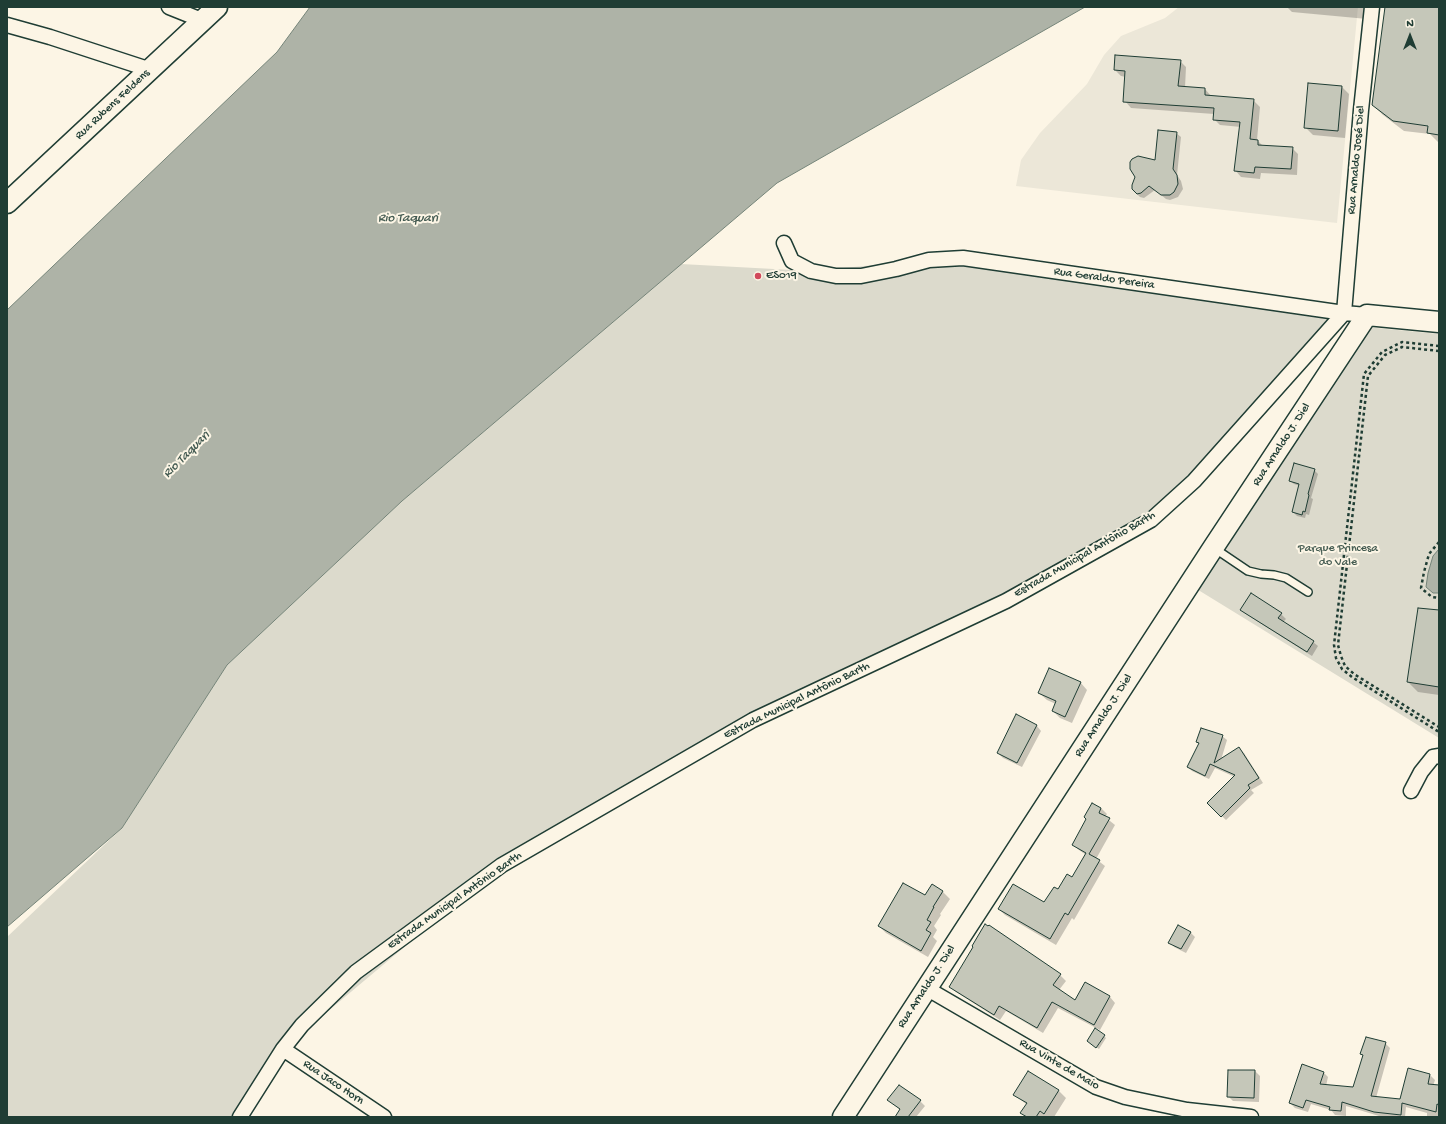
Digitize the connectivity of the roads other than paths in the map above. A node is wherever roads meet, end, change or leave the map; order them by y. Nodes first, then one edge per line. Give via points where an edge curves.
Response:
1 (169, 7) edge
2 (1372, 7) edge
3 (211, 14) edge
4 (7, 25) edge
5 (150, 70) junction
6 (7, 203) edge
7 (784, 243) dead end
8 (1344, 313) junction
9 (1367, 315) junction
10 (1439, 322) edge
11 (1213, 548) junction
12 (1308, 592) dead end
13 (1439, 756) edge
14 (1411, 791) dead end
15 (926, 988) junction
16 (283, 1049) junction
17 (1187, 1113) edge
18 (240, 1117) edge
19 (384, 1117) edge
20 (843, 1117) edge
21 (1251, 1117) edge

1 - 3 street
2 - 8 street, Rua Arnaldo José Diel
3 - 5 street, Rua Rubens Feldens
4 - 5 street
5 - 6 street, Rua Rubens Feldens
7 - 8 street, Rua Geraldo Pereira via 792,261 811,271 836,276 861,276 930,260 963,258
8 - 9 street, Rua Geraldo Pereira
8 - 16 street, Estrada Municipal Antônio Barth via 1194,481 1151,520 1006,601 753,720 502,865 356,972 302,1025
9 - 10 street, Rua Geraldo Pereira
9 - 11 street, Rua Arnaldo J. Diel
11 - 12 lane via 1248,571 1286,578
11 - 15 street, Rua Arnaldo J. Diel
13 - 14 street via 1433,757
15 - 17 street, Rua Vinte de Maio via 1096,1087
15 - 20 street, Rua Arnaldo J. Diel
16 - 18 street, Estrada Municipal Antônio Barth
16 - 19 street, Rua Jaco Horn
17 - 21 street, Rua Vinte de Maio

